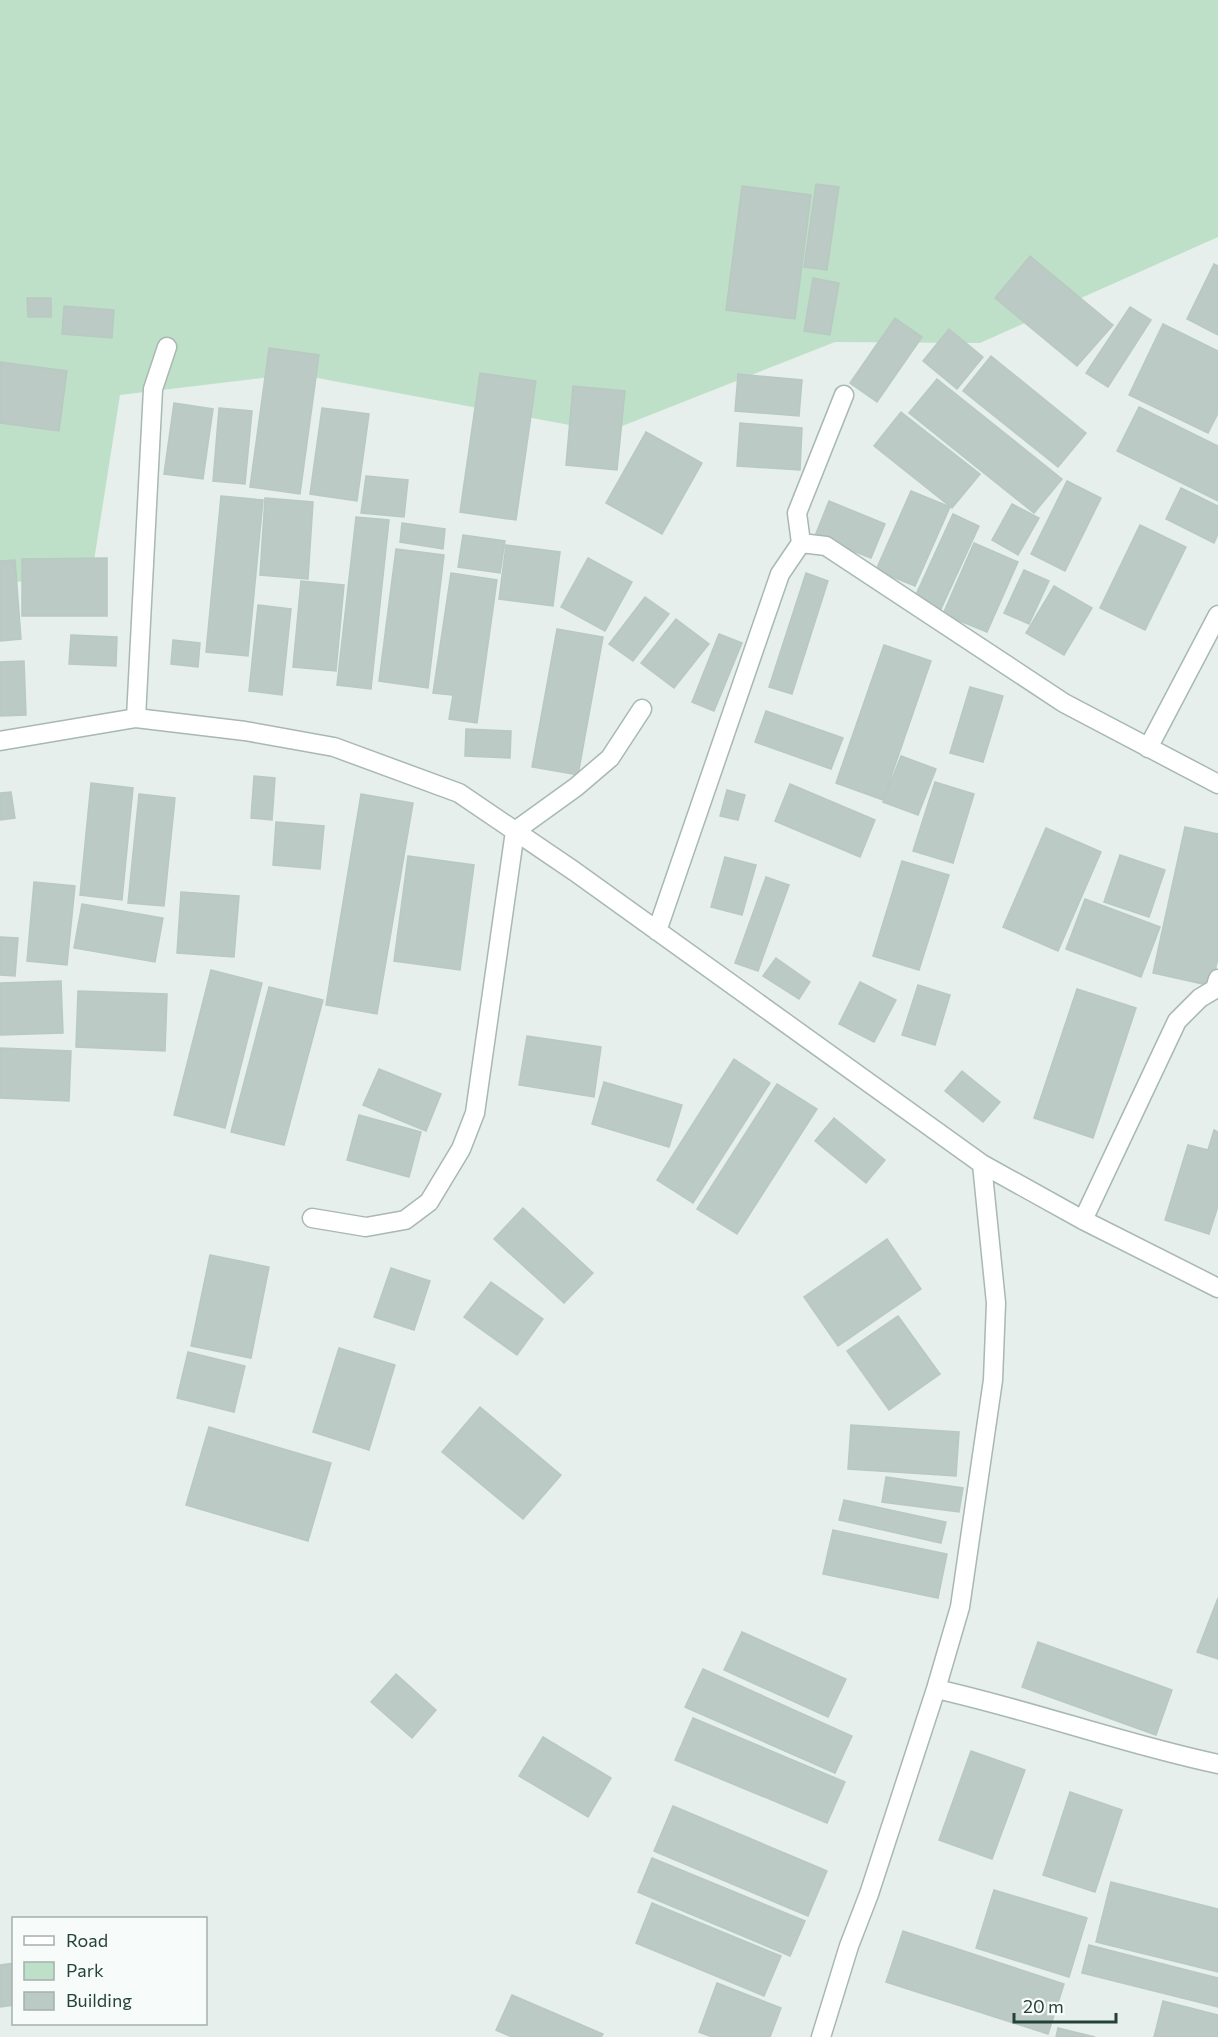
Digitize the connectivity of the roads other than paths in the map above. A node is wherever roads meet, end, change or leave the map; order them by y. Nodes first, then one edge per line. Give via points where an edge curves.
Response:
1 (167, 346) dead end
2 (844, 395) dead end
3 (801, 543) junction
4 (1218, 615) edge
5 (642, 710) dead end
6 (136, 718) junction
7 (0, 741) edge
8 (1148, 748) junction
9 (1218, 784) edge
10 (514, 831) junction
11 (657, 931) junction
12 (1218, 979) edge
13 (982, 1164) junction
14 (312, 1218) dead end
15 (1083, 1220) junction
16 (1218, 1288) edge
17 (936, 1689) junction
18 (1218, 1764) edge
19 (821, 2037) edge

1 - 6 street via 153,389
2 - 3 street via 797,513
3 - 8 street via 826,546 1064,703
3 - 11 street via 780,574
4 - 8 street
5 - 10 street via 610,758
6 - 7 street
6 - 10 street via 246,731 334,747 459,793
8 - 9 street
10 - 11 street
10 - 14 street via 475,1113 461,1149 429,1202 405,1220 366,1227
11 - 13 street
12 - 15 street via 1215,989 1177,1021
13 - 15 street
13 - 17 street via 996,1303 993,1380 960,1607
15 - 16 street
17 - 18 street
17 - 19 street

